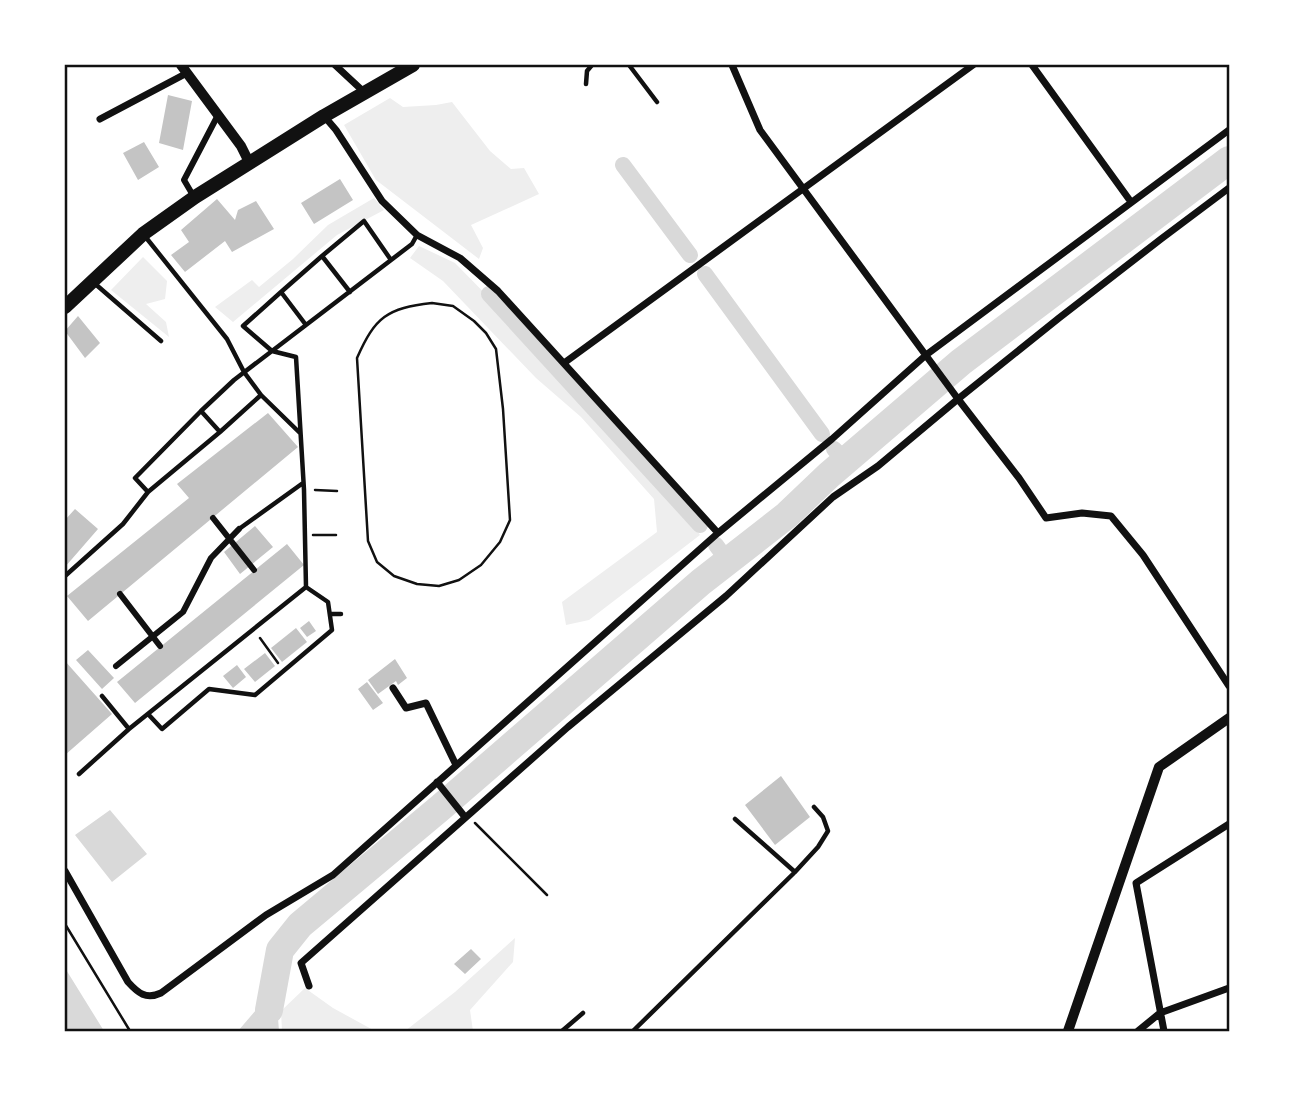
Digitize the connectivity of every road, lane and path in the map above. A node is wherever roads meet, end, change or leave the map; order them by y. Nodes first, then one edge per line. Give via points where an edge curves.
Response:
1 (335, 65) edge
2 (413, 65) edge
3 (592, 65) edge
4 (629, 65) edge
5 (732, 65) edge
6 (974, 65) edge
7 (1032, 65) edge
8 (184, 69) edge
9 (586, 85) dead end
10 (364, 92) junction
11 (657, 102) dead end
12 (218, 115) junction
13 (324, 116) junction
14 (100, 118) dead end
15 (1229, 130) edge
16 (249, 162) junction
17 (1229, 188) edge
18 (802, 189) junction
19 (195, 197) junction
20 (1131, 202) junction
21 (143, 234) junction
22 (417, 235) junction
23 (322, 256) junction
24 (391, 260) junction
25 (92, 282) junction
26 (281, 292) junction
27 (350, 292) junction
28 (414, 305) joint
29 (65, 307) edge
30 (306, 325) junction
31 (161, 341) dead end
32 (272, 351) junction
33 (926, 355) junction
34 (564, 363) junction
35 (244, 372) junction
36 (261, 395) junction
37 (958, 399) junction
38 (201, 411) junction
39 (220, 432) junction
40 (301, 435) junction
41 (303, 482) junction
42 (304, 489) junction
43 (337, 491) dead end
44 (148, 492) junction
45 (213, 518) dead end
46 (239, 529) joint
47 (718, 533) junction
48 (306, 535) junction
49 (336, 536) dead end
50 (254, 570) dead end
51 (65, 576) edge
52 (306, 587) junction
53 (120, 594) dead end
54 (330, 614) junction
55 (341, 614) dead end
56 (253, 629) junction
57 (160, 646) dead end
58 (116, 666) dead end
59 (284, 671) junction
60 (1229, 686) edge
61 (393, 688) dead end
62 (102, 696) dead end
63 (148, 714) junction
64 (1229, 718) edge
65 (130, 729) junction
66 (456, 765) junction
67 (79, 774) dead end
68 (437, 782) junction
69 (814, 807) dead end
70 (465, 817) junction
71 (735, 819) dead end
72 (1229, 824) edge
73 (65, 871) edge
74 (795, 872) junction
75 (547, 895) dead end
76 (65, 924) edge
77 (309, 986) dead end
78 (1229, 988) edge
79 (583, 1013) dead end
80 (1160, 1013) junction
81 (130, 1031) edge
82 (562, 1031) edge
83 (633, 1031) edge
84 (1068, 1031) edge
85 (1138, 1031) edge
86 (1164, 1031) edge

1 - 10 street
2 - 10 main road
3 - 9 lane
4 - 11 lane
5 - 18 street via 760,130
6 - 18 street
7 - 20 street
8 - 12 street
8 - 14 street
10 - 13 main road
12 - 16 street
12 - 19 street via 184,180
13 - 16 main road
13 - 22 street via 382,201
15 - 20 street
16 - 19 main road
17 - 37 street
18 - 33 street
18 - 34 street
19 - 21 main road
20 - 33 street
21 - 25 main road
21 - 35 lane via 227,339
22 - 24 lane
22 - 34 street via 460,258 498,291
23 - 24 lane via 364,221
23 - 26 lane
23 - 27 lane
24 - 27 lane
25 - 29 main road
25 - 31 lane
26 - 30 lane
26 - 32 lane via 243,326
27 - 30 lane
28 - 28 path via 376,322 357,358 369,541 377,562 394,576 439,586 459,580 481,565 500,542 510,520 503,409 496,349 486,333 453,306
30 - 32 lane
32 - 35 lane
32 - 40 lane via 296,357
33 - 37 street
33 - 47 street
34 - 47 street
35 - 36 lane
35 - 38 lane
36 - 39 lane
36 - 40 lane
37 - 60 street via 1046,518 1082,513 1111,516 1143,555
37 - 70 street via 833,497 726,596
38 - 39 lane
38 - 44 lane via 135,478
39 - 44 lane
40 - 41 lane
41 - 42 lane
41 - 46 lane
42 - 43 path
42 - 48 lane
44 - 51 lane via 123,524
45 - 50 street
46 - 58 street via 211,558 183,612
47 - 66 street
48 - 49 path
48 - 52 lane
52 - 54 lane via 328,602
52 - 56 lane
53 - 57 street
54 - 55 lane
54 - 59 lane via 332,630
56 - 59 path
56 - 63 lane
59 - 63 lane via 255,695 209,689 162,729
61 - 66 street via 407,708 426,703
62 - 65 lane
63 - 65 lane
64 - 84 street via 1159,767
65 - 67 lane
66 - 68 street
68 - 70 street
68 - 73 street via 333,875 266,915 155,996 141,995 128,982
69 - 74 lane via 828,831
70 - 75 path
70 - 77 street via 301,963
71 - 74 lane
72 - 80 street via 1136,883
74 - 83 lane
76 - 81 path
78 - 80 street
79 - 82 lane
80 - 85 street
80 - 86 street

